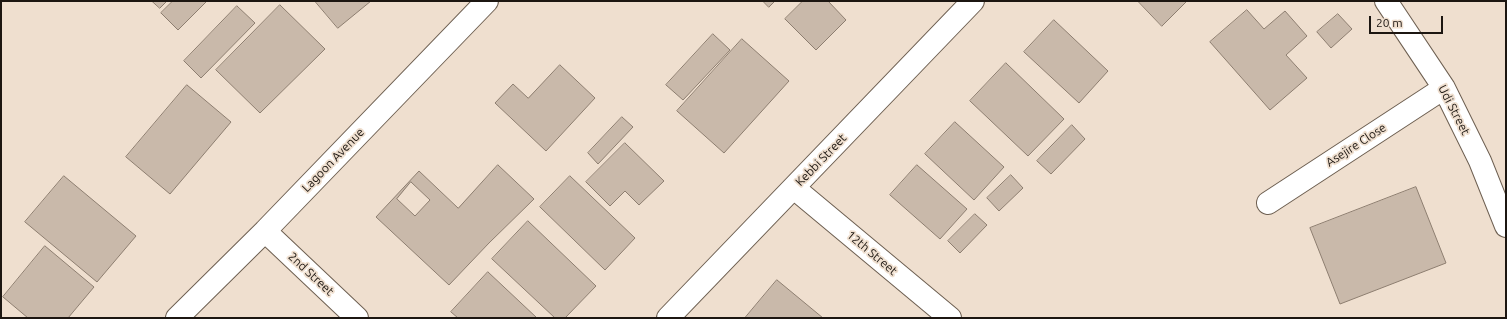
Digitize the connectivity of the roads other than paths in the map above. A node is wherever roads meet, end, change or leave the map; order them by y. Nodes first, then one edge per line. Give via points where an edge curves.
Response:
1 (487, 1) edge
2 (973, 1) edge
3 (1386, 1) edge
4 (1444, 88) junction
5 (794, 188) junction
6 (1268, 203) dead end
7 (1506, 226) edge
8 (265, 231) junction
9 (177, 318) edge
10 (357, 318) edge
11 (668, 318) edge
12 (950, 318) edge

1 - 8 street, Lagoon Avenue
2 - 5 street, Kebbi Street
3 - 4 street, Udi Street
4 - 6 street, Asejire Close
4 - 7 street, Udi Street via 1480,161
5 - 11 street, Kebbi Street
5 - 12 street, 12th Street
8 - 9 street, Lagoon Avenue
8 - 10 street, 2nd Street

